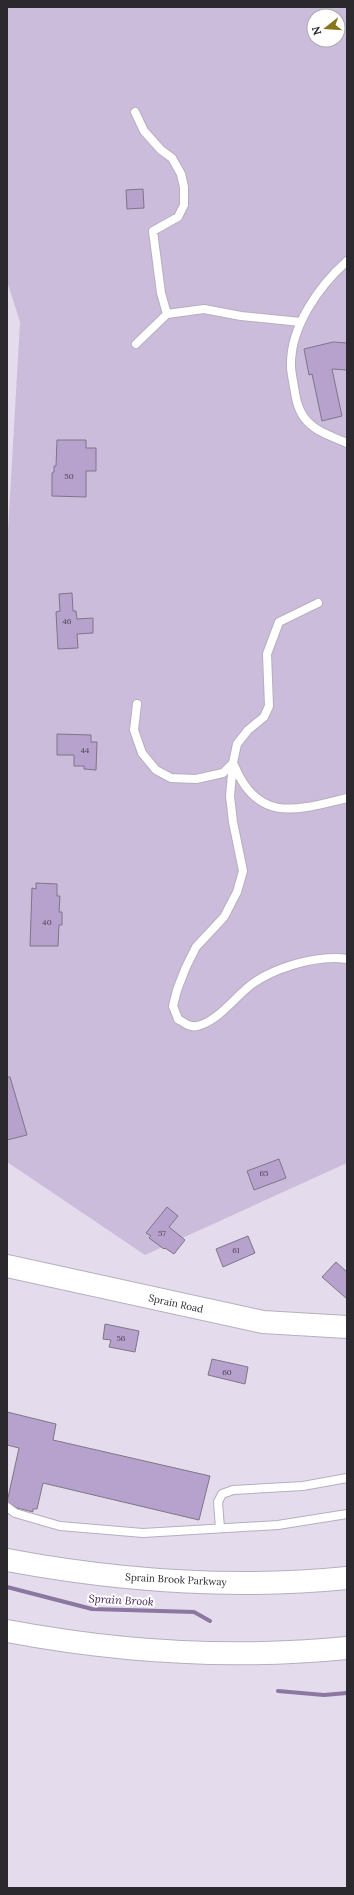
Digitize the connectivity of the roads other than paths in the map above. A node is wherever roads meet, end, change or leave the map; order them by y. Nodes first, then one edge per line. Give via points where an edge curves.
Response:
1 (136, 112) dead end
2 (347, 261) edge
3 (167, 314) junction
4 (301, 322) junction
5 (136, 344) dead end
6 (347, 443) edge
7 (318, 603) dead end
8 (137, 704) dead end
9 (233, 763) junction
10 (347, 798) edge
11 (347, 959) edge
12 (7, 1266) edge
13 (347, 1327) edge
14 (347, 1478) edge
15 (7, 1507) edge
16 (347, 1514) edge
17 (220, 1528) junction
18 (7, 1560) edge
19 (347, 1578) edge
20 (7, 1631) edge
21 (347, 1648) edge

1 - 3 lane via 144,131 172,158 181,174 184,187 184,205 178,217 154,231 161,293
2 - 4 lane via 332,274
3 - 4 lane via 204,309 241,316
3 - 5 lane
4 - 6 lane via 292,348 291,366 296,403 307,421 325,434
7 - 9 lane via 279,622 267,654 269,706 264,717 248,730 237,744
8 - 9 lane via 134,730 142,753 156,770 171,778 196,779 223,773
9 - 10 lane via 240,780 255,798 274,808 300,809
9 - 11 lane via 230,796 232,822 243,871 237,892 224,917 196,947 186,967 173,1006 178,1019 188,1025 197,1026 208,1021 248,987 273,970 310,962
12 - 13 main road, Sprain Road via 263,1322
14 - 17 lane via 303,1486 233,1490 222,1494 218,1502
15 - 17 lane via 15,1513 60,1526 143,1533
16 - 17 lane via 278,1524
18 - 19 main road, Sprain Brook Parkway via 78,1571 177,1581 277,1582
20 - 21 main road via 87,1644 186,1651

